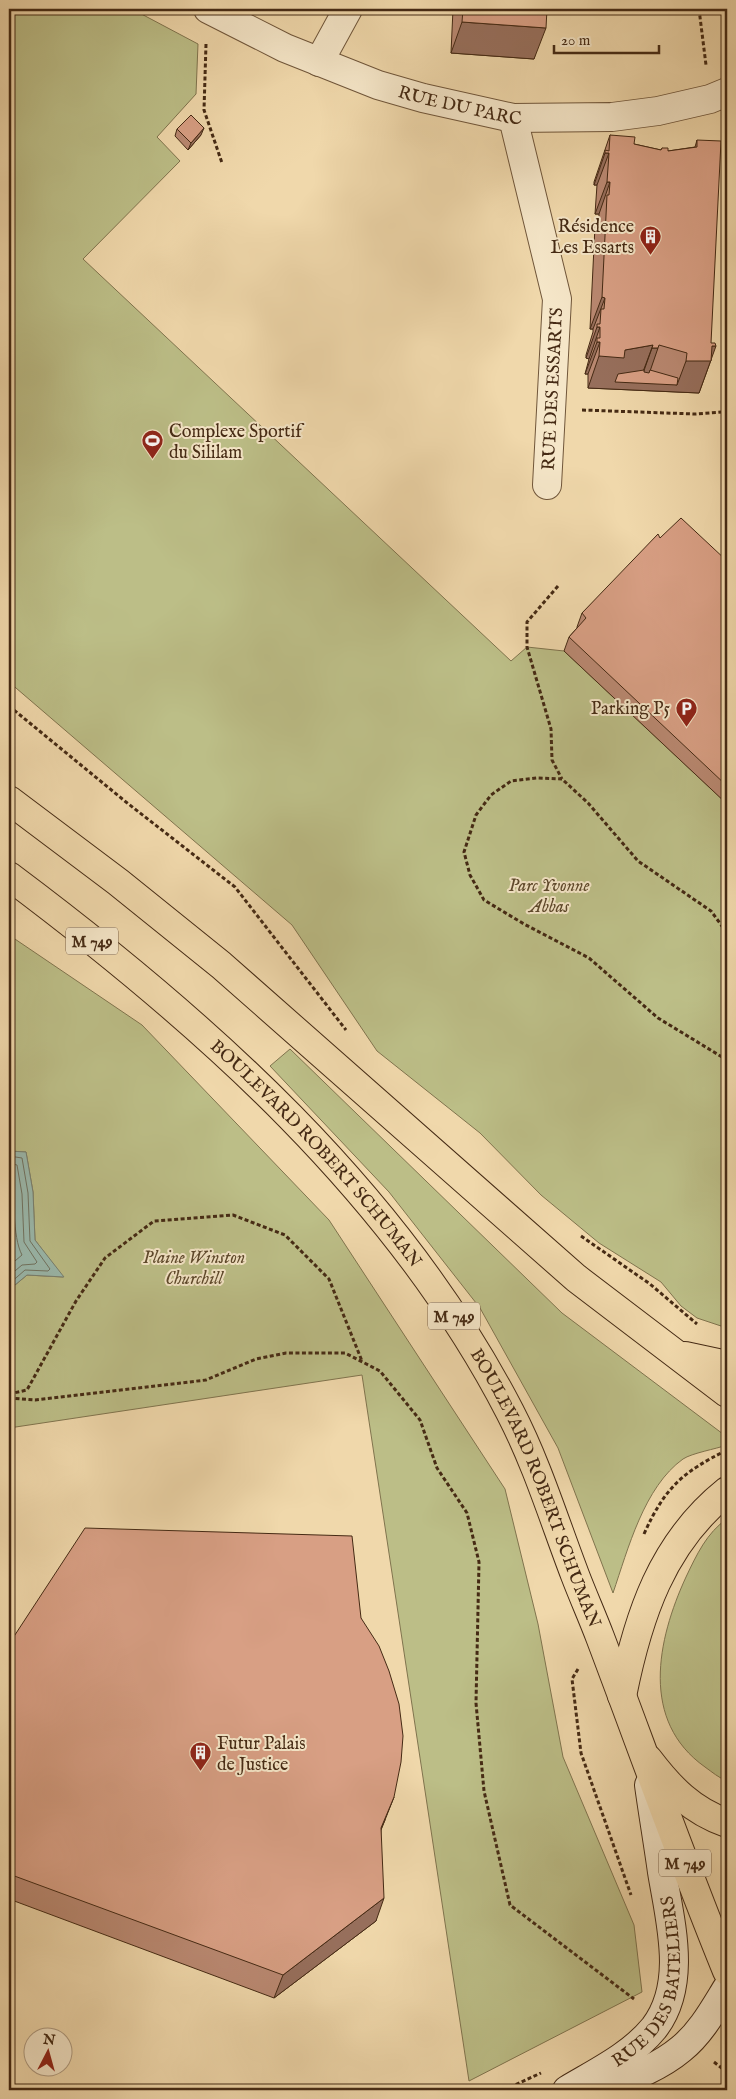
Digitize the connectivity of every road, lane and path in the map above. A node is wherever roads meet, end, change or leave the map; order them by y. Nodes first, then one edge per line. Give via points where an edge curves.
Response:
1 (208, 9) edge
2 (348, 9) edge
3 (699, 9) edge
4 (206, 36) dead end
5 (318, 62) junction
6 (719, 96) edge
7 (513, 118) junction
8 (222, 163) dead end
9 (551, 410) junction
10 (727, 410) edge
11 (547, 485) dead end
12 (558, 586) dead end
13 (9, 706) edge
14 (562, 779) junction
15 (9, 800) edge
16 (9, 876) edge
17 (727, 933) edge
18 (348, 1033) dead end
19 (727, 1060) edge
20 (574, 1231) dead end
21 (702, 1327) dead end
22 (674, 1353) junction
23 (362, 1362) junction
24 (727, 1365) edge
25 (727, 1393) edge
26 (9, 1396) edge
27 (727, 1491) edge
28 (622, 1696) junction
29 (644, 1754) junction
30 (727, 1823) edge
31 (727, 1970) edge
32 (727, 1988) edge
33 (637, 2001) dead end
34 (727, 2065) edge
35 (567, 2090) edge
36 (599, 2090) edge
37 (725, 2090) edge

1 - 5 street, RUE DU PARC
2 - 5 street
3 - 6 path
4 - 8 path via 204,110
5 - 7 street, RUE DU PARC via 423,98
6 - 7 street, RUE DU PARC via 658,111 612,117
7 - 9 street, RUE DES ESSARTS via 557,299
9 - 10 path via 695,414
9 - 11 street, RUE DES ESSARTS
12 - 14 path via 527,622 527,647 551,729 552,760
13 - 18 path via 235,887
14 - 17 path via 588,803 638,862 711,911
14 - 19 path via 511,781 491,795 476,815 464,852 470,875 484,900 589,958 658,1018
15 - 22 main road via 221,965 576,1278
16 - 28 main road, BOULEVARD ROBERT SCHUMAN / M 749 via 174,1009 292,1118 396,1235 438,1291 478,1354 531,1457
20 - 21 path via 650,1284
22 - 24 main road
22 - 25 main road
23 - 26 path via 345,1353 286,1353 256,1359 206,1380 35,1400
23 - 26 path via 329,1278 285,1235 233,1215 154,1221 105,1258 76,1301 27,1390
23 - 33 path via 380,1371 420,1420 437,1468 467,1512 479,1562 476,1703 484,1791 510,1905
27 - 28 main road via 688,1529 670,1555 637,1632
28 - 29 main road, BOULEVARD ROBERT SCHUMAN / M 749
29 - 30 main road via 665,1782 686,1802
29 - 31 main road, BOULEVARD ROBERT SCHUMAN / M 749
29 - 35 street, RUE DES BATELIERS via 673,1938 670,1990 660,2018 640,2043
32 - 36 street, RUE DES BATELIERS via 702,2027 681,2049 660,2064
34 - 37 path via 723,2069

